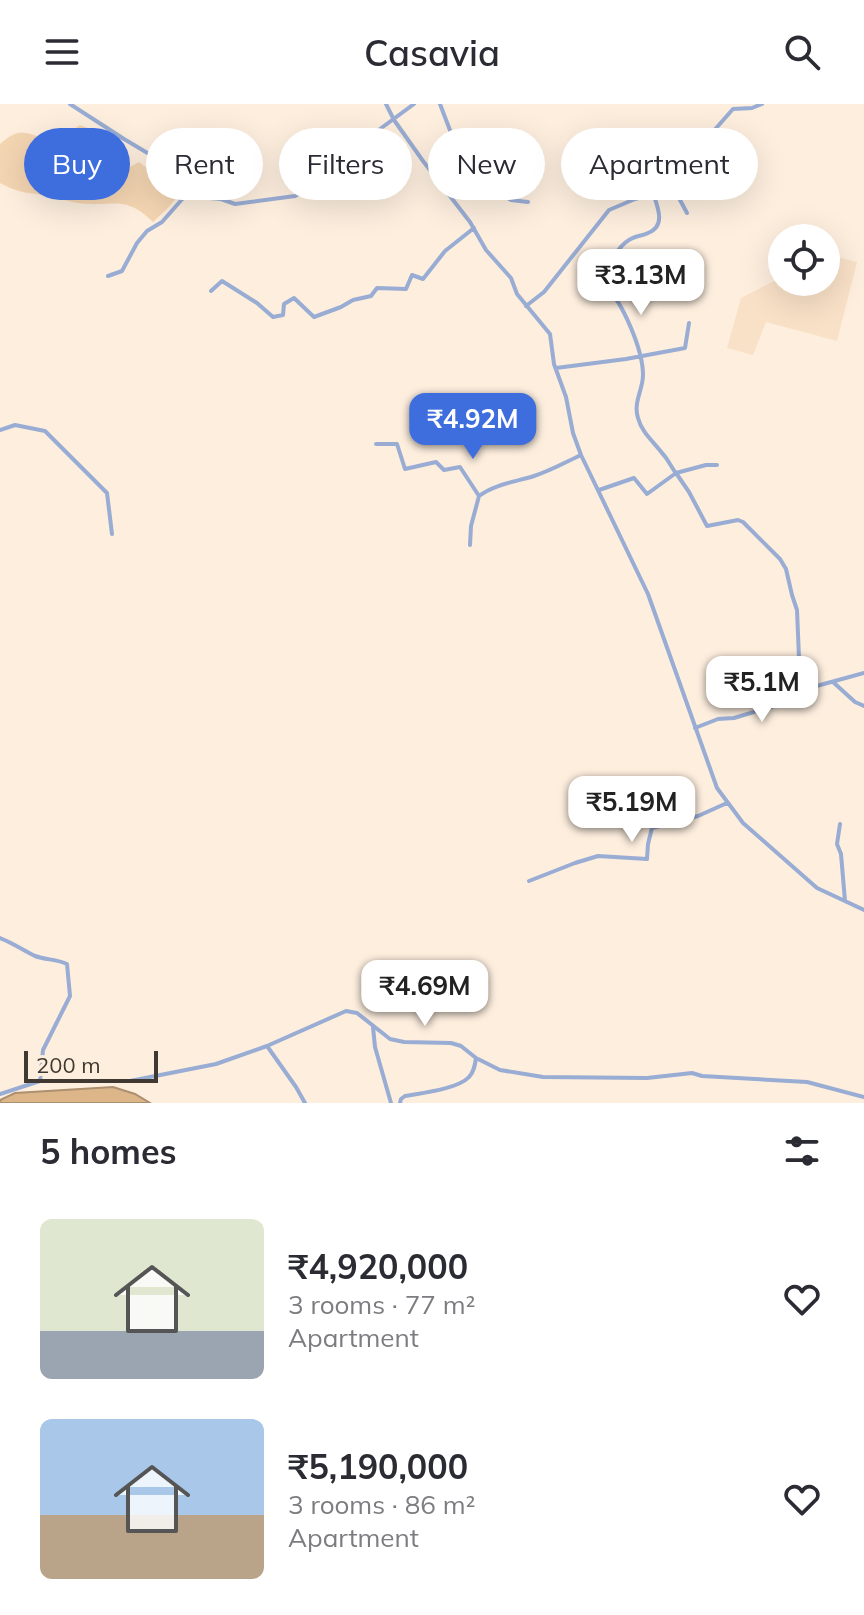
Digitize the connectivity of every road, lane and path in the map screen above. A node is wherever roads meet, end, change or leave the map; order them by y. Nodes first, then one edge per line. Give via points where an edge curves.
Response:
1 (70, 104) edge
2 (386, 104) edge
3 (414, 104) edge
4 (440, 104) edge
5 (762, 104) edge
6 (393, 119) junction
7 (716, 128) edge
8 (146, 152) edge
9 (181, 200) edge
10 (224, 200) edge
11 (635, 200) edge
12 (656, 200) edge
13 (680, 200) edge
14 (528, 202) dead end
15 (687, 213) dead end
16 (474, 228) junction
17 (108, 276) dead end
18 (211, 291) dead end
19 (526, 306) junction
20 (689, 323) dead end
21 (639, 357) junction
22 (556, 368) junction
23 (0, 430) edge
24 (376, 444) dead end
25 (581, 455) junction
26 (717, 465) dead end
27 (676, 473) junction
28 (599, 490) junction
29 (479, 496) junction
30 (112, 534) dead end
31 (470, 545) dead end
32 (864, 673) edge
33 (833, 682) junction
34 (808, 690) junction
35 (864, 706) edge
36 (695, 728) junction
37 (727, 803) junction
38 (840, 824) dead end
39 (529, 881) dead end
40 (845, 901) junction
41 (864, 910) edge
42 (0, 938) edge
43 (373, 1027) junction
44 (267, 1046) junction
45 (476, 1058) junction
46 (40, 1081) junction
47 (0, 1094) edge
48 (864, 1097) edge
49 (305, 1103) edge
50 (391, 1103) edge
51 (400, 1103) edge

1 - 8 street
2 - 6 street
3 - 6 street
4 - 14 street via 456,146 471,167 504,196
5 - 7 street via 733,109
6 - 10 street via 317,185 295,196 235,204
6 - 16 street
9 - 17 street via 147,231 122,271
11 - 19 street via 609,210 544,292
12 - 21 street via 660,221 653,232 627,240 605,274 605,285 622,308
13 - 15 street
16 - 18 street via 445,251 423,279 412,275 406,289 377,288 371,296 314,317 294,298 284,304 283,315 273,317 222,281
16 - 19 street
19 - 22 street via 550,334
20 - 21 street via 685,348
21 - 22 street
21 - 27 street via 643,373 637,417
22 - 25 street
23 - 30 street via 15,425 45,431 107,493
24 - 29 street via 397,444 405,469 436,462 444,470 460,467
25 - 28 street
25 - 29 street
26 - 27 street
27 - 28 street via 647,494 634,478
27 - 34 street via 707,526 743,522 780,559 797,610 799,658
28 - 36 street via 648,594
29 - 31 street
32 - 33 street
33 - 34 street
33 - 35 street
34 - 36 street via 784,703
36 - 37 street
37 - 39 street via 652,828 647,859 598,856
37 - 40 street via 817,888
38 - 40 street via 837,844
40 - 41 street
42 - 46 street via 67,964 70,996 43,1050
43 - 44 street via 346,1011
43 - 45 street via 397,1041 461,1046
43 - 50 street
44 - 46 street via 216,1064 130,1081
44 - 49 street
45 - 48 street via 500,1070 543,1077 692,1073 807,1082
45 - 51 street via 467,1080 405,1096
46 - 47 street

